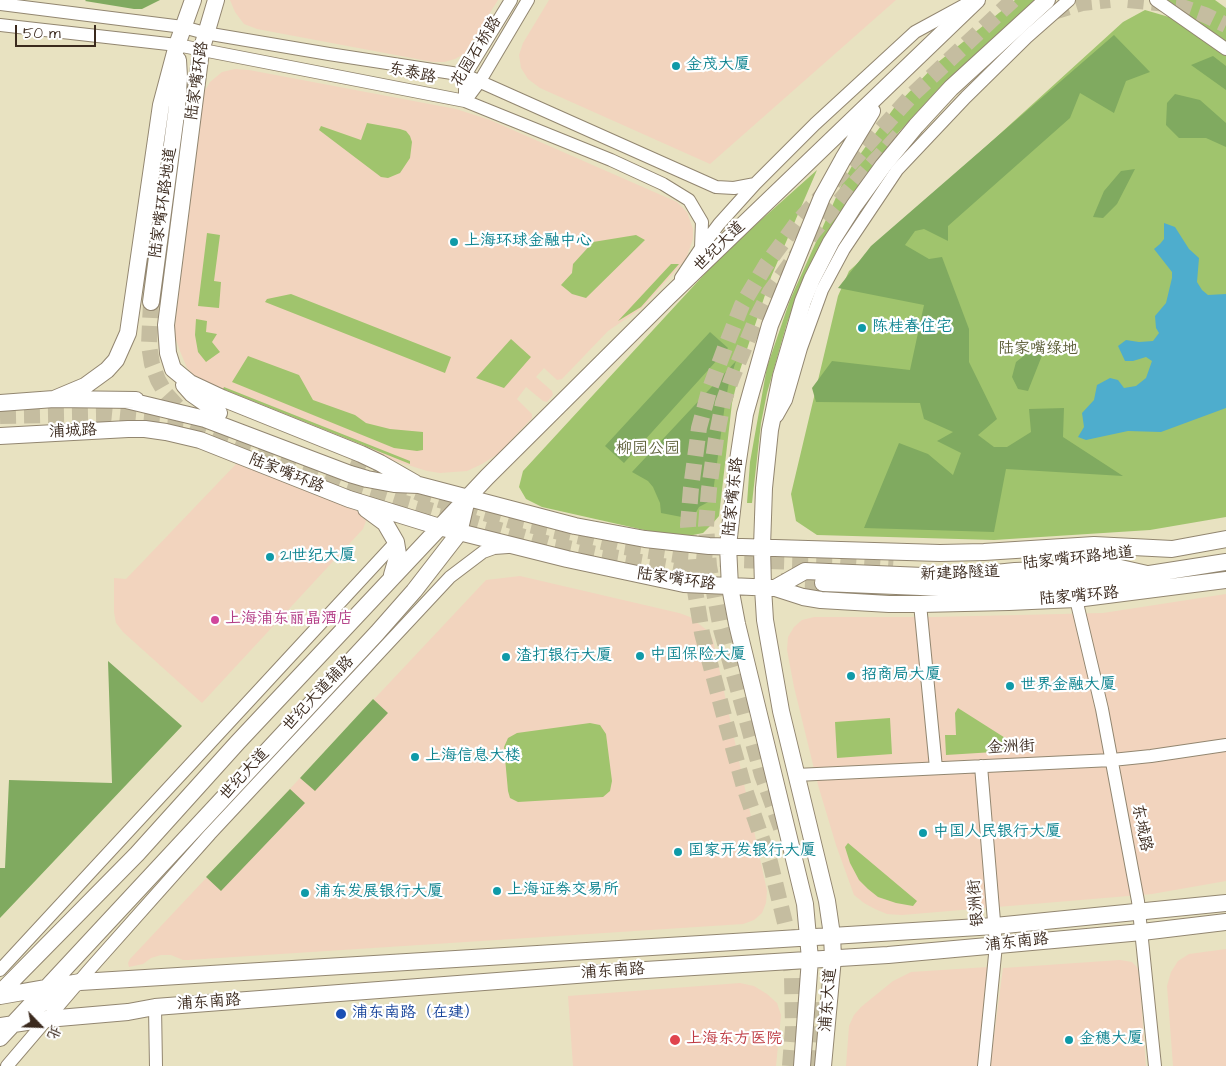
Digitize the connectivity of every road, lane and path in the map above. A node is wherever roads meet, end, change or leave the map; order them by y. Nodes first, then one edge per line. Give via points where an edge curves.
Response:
1 (193, 0) edge
2 (216, 0) edge
3 (510, 0) edge
4 (528, 0) edge
5 (975, 0) edge
6 (985, 0) edge
7 (1048, 0) tunnel mouth
8 (1069, 0) edge
9 (1156, 0) edge
10 (1161, 0) edge
11 (0, 4) edge
12 (1170, 10) junction
13 (0, 25) edge
14 (184, 27) junction
15 (205, 32) junction
16 (177, 45) junction
17 (1226, 49) edge
18 (201, 51) junction
19 (465, 75) junction
20 (480, 81) junction
21 (892, 81) junction
22 (465, 101) junction
23 (874, 107) junction
24 (755, 184) junction
25 (700, 250) junction
26 (668, 297) junction
27 (151, 302) tunnel mouth
28 (173, 369) junction
29 (54, 399) junction
30 (126, 400) junction
31 (0, 403) edge
32 (219, 413) junction
33 (0, 426) edge
34 (128, 429) junction
35 (146, 429) joint
36 (770, 430) junction
37 (0, 436) edge
38 (350, 464) tunnel mouth
39 (419, 485) junction
40 (468, 497) junction
41 (349, 499) junction
42 (440, 527) junction
43 (459, 533) junction
44 (1226, 539) edge
45 (396, 542) junction
46 (728, 546) junction
47 (518, 547) junction
48 (762, 547) junction
49 (1172, 549) junction
50 (1226, 562) edge
51 (893, 566) tunnel mouth
52 (1150, 574) junction
53 (1226, 579) edge
54 (390, 580) junction
55 (1113, 580) junction
56 (823, 583) tunnel mouth
57 (730, 587) junction
58 (769, 588) junction
59 (1076, 599) junction
60 (920, 604) junction
61 (1226, 745) edge
62 (1112, 760) junction
63 (980, 766) junction
64 (936, 768) junction
65 (796, 775) junction
66 (1226, 903) edge
67 (1140, 912) junction
68 (1226, 922) edge
69 (995, 926) junction
70 (1142, 932) junction
71 (832, 935) junction
72 (809, 936) junction
73 (996, 945) junction
74 (833, 958) junction
75 (810, 959) junction
76 (0, 970) edge
77 (80, 982) junction
78 (47, 987) junction
79 (0, 994) edge
80 (155, 1008) junction
81 (47, 1019) junction
82 (7, 1025) edge
83 (0, 1038) edge
84 (7, 1066) edge
85 (156, 1066) edge
86 (802, 1066) edge
87 (823, 1066) edge
88 (984, 1066) edge
89 (1154, 1066) edge

1 - 14 main road, 陆家嘴环路
2 - 15 main road, 陆家嘴环路
3 - 19 street, 花园石桥路
4 - 20 street, 花园石桥路
5 - 21 main road, 世纪大道
5 - 24 street via 915,32
6 - 23 main road
7 - 36 main road, 陆家嘴东路 via 951,88 883,166 854,206 820,261 803,301 781,376
8 - 36 street via 966,96 897,170 844,248 822,290 786,400
9 - 12 street
10 - 12 street
11 - 14 street, 东泰路
12 - 17 street
13 - 16 street, 东泰路
14 - 15 street, 东泰路
14 - 16 main road, 陆家嘴环路
15 - 18 main road, 陆家嘴环路
15 - 19 street, 东泰路
16 - 18 street, 东泰路
16 - 27 main road, 陆家嘴环路地道 via 177,107
16 - 29 main road, 陆家嘴环路 via 161,105 128,333 116,360 107,370 85,386
18 - 22 street, 东泰路
18 - 28 main road, 陆家嘴环路 via 166,325
19 - 20 street, 东泰路
19 - 22 street, 花园石桥路
20 - 22 street, 花园石桥路
20 - 24 street, 东泰路 via 716,187
21 - 23 main road, 陆家嘴东路
21 - 26 main road, 世纪大道
22 - 25 street, 东泰路 via 603,157 676,191 689,200 702,222
23 - 46 main road, 陆家嘴东路 via 822,197 770,325 745,414
24 - 25 street
25 - 26 street
26 - 40 main road, 世纪大道
28 - 32 main road via 192,394
28 - 39 main road, 陆家嘴环路 via 190,383 214,395 361,454
29 - 30 main road, 浦城路
29 - 31 main road, 浦城路
30 - 32 main road via 181,404
30 - 39 main road, 陆家嘴环路 via 205,419 350,474 382,482
32 - 38 main road
33 - 34 main road via 102,423
34 - 35 main road, 浦城路
34 - 37 main road, 浦城路
35 - 41 main road, 陆家嘴环路 via 200,440
36 - 48 main road, 陆家嘴东路
39 - 40 main road, 陆家嘴环路
40 - 42 main road, 世纪大道
40 - 43 main road, 世纪大道
40 - 46 main road, 陆家嘴环路 via 591,530 645,539
41 - 42 main road, 陆家嘴环路
41 - 45 main road via 375,514
42 - 43 main road, 陆家嘴环路
42 - 54 main road, 世纪大道
43 - 47 main road, 陆家嘴环路
43 - 78 main road, 世纪大道 via 377,633
44 - 49 main road, 陆家嘴环路
45 - 54 main road via 397,563
45 - 76 street
46 - 48 main road, 陆家嘴环路
46 - 57 main road, 陆家嘴东路
47 - 57 main road, 陆家嘴环路 via 675,583
47 - 77 street, 世纪大道辅路 via 483,552 450,577 217,827
48 - 49 main road, 陆家嘴环路 via 940,553 1094,545
48 - 58 main road, 陆家嘴东路
49 - 51 main road, 陆家嘴环路地道 via 988,568
50 - 52 main road, 新建路隧道
52 - 55 main road, 新建路隧道
52 - 58 main road, 新建路隧道 via 1116,567 966,576 805,571
53 - 55 main road, 陆家嘴环路
53 - 59 main road, 陆家嘴环路
54 - 79 main road, 世纪大道 via 137,854
55 - 56 main road, 陆家嘴环路 via 945,588
57 - 58 main road, 陆家嘴环路
57 - 72 main road, 陆家嘴东路 via 758,717 805,904
58 - 60 main road, 陆家嘴环路 via 821,600
58 - 65 main road, 陆家嘴东路 via 765,620
59 - 60 main road, 陆家嘴环路
59 - 62 street, 东城路
60 - 64 street
61 - 62 street, 金洲街
62 - 63 street, 金洲街
62 - 67 street, 东城路
63 - 64 street, 金洲街
63 - 69 street, 银洲街
64 - 65 street, 金洲街
65 - 71 main road, 陆家嘴东路 via 827,901
66 - 67 main road, 浦东南路
67 - 69 main road, 浦东南路
67 - 70 street, 东城路
68 - 70 main road, 浦东南路
69 - 71 main road, 浦东南路
69 - 73 street, 银洲街
70 - 73 main road, 浦东南路
70 - 89 street, 东城路
71 - 72 main road, 浦东南路
71 - 74 main road, 浦东大道
72 - 75 main road, 浦东大道
72 - 77 main road, 浦东南路
73 - 74 main road, 浦东南路
73 - 88 street, 银洲街
74 - 75 main road, 浦东南路
74 - 87 main road, 浦东大道
75 - 80 main road, 浦东南路
75 - 86 main road, 浦东大道
77 - 78 main road, 浦东南路
77 - 81 street, 世纪大道辅路
77 - 82 street, 世纪大道辅路
78 - 79 main road, 浦东南路
78 - 82 main road, 世纪大道
80 - 81 main road, 浦东南路
80 - 85 street
81 - 82 main road, 浦东南路
81 - 84 street, 世纪大道辅路
82 - 83 main road, 世纪大道

